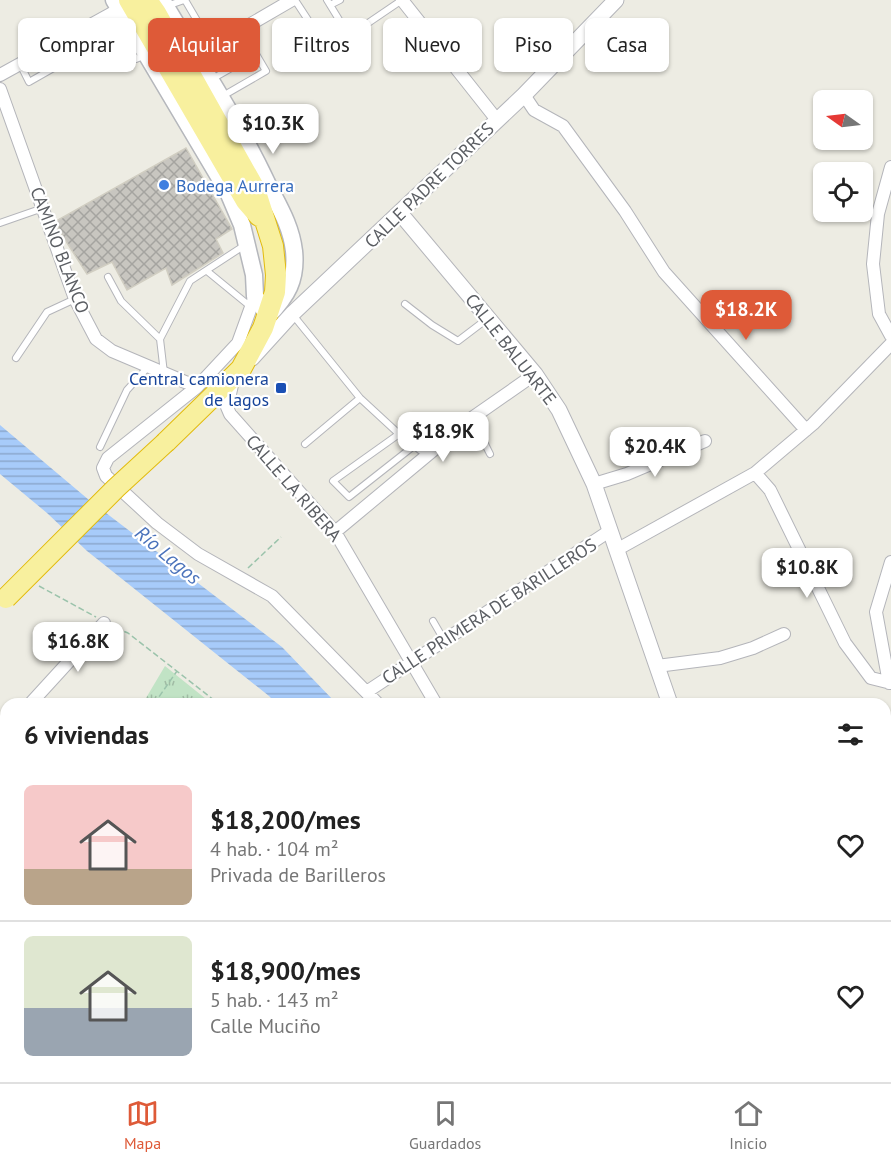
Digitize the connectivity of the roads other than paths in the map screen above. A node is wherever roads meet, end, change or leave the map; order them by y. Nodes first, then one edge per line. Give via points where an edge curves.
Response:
1 (184, 0) edge
2 (294, 0) edge
3 (340, 0) edge
4 (402, 0) edge
5 (616, 0) edge
6 (328, 2) edge
7 (139, 7) edge
8 (116, 18) edge
9 (152, 18) edge
10 (195, 18) edge
11 (306, 18) edge
12 (338, 18) edge
13 (260, 19) edge
14 (371, 21) edge
15 (147, 55) junction
16 (136, 59) edge
17 (260, 61) edge
18 (18, 65) edge
19 (24, 72) edge
20 (47, 72) edge
21 (206, 72) edge
22 (224, 72) edge
23 (0, 75) edge
24 (211, 79) junction
25 (0, 89) edge
26 (524, 95) junction
27 (221, 97) junction
28 (497, 120) junction
29 (190, 128) junction
30 (210, 139) junction
31 (891, 167) edge
32 (43, 207) junction
33 (400, 213) junction
34 (0, 223) edge
35 (268, 227) junction
36 (246, 244) junction
37 (207, 271) junction
38 (254, 275) junction
39 (108, 277) dead end
40 (75, 299) junction
41 (284, 302) junction
42 (405, 304) dead end
43 (258, 306) junction
44 (488, 318) junction
45 (891, 336) edge
46 (160, 339) junction
47 (891, 344) edge
48 (16, 358) dead end
49 (148, 367) junction
50 (238, 372) junction
51 (164, 374) junction
52 (535, 374) junction
53 (197, 387) junction
54 (360, 398) junction
55 (472, 418) junction
56 (806, 430) junction
57 (399, 434) junction
58 (705, 441) dead end
59 (305, 444) dead end
60 (415, 445) junction
61 (100, 447) dead end
62 (422, 451) dead end
63 (490, 454) dead end
64 (755, 473) junction
65 (594, 484) junction
66 (611, 530) junction
67 (335, 532) junction
68 (618, 549) junction
69 (891, 562) edge
70 (3, 601) edge
71 (433, 621) dead end
72 (104, 623) road end
73 (784, 634) dead end
74 (445, 640) junction
75 (412, 662) junction
76 (657, 666) junction
77 (890, 683) edge
78 (368, 691) junction
79 (35, 698) edge
80 (373, 698) edge
81 (433, 698) edge
82 (668, 698) edge

1 - 7 lane
1 - 10 lane
2 - 11 lane
2 - 13 street
3 - 6 lane
4 - 14 lane
4 - 28 street
5 - 26 street, CALLE PADRE TORRES
6 - 12 lane
7 - 8 street
7 - 9 main road
7 - 15 main road
7 - 30 highway
7 - 35 highway via 255,189
15 - 16 lane
15 - 29 main road
17 - 27 lane via 266,71
18 - 23 street
19 - 20 lane via 29,82
21 - 24 main road
22 - 24 lane
24 - 27 main road
25 - 32 street, CAMINO BLANCO
26 - 28 street, CALLE PADRE TORRES
26 - 56 street via 540,115 563,126 664,272
27 - 41 main road via 287,221 294,252 292,278
28 - 33 street, CALLE PADRE TORRES
29 - 30 highway
29 - 36 main road via 228,192
30 - 35 highway via 246,201
31 - 45 street via 878,214 873,264 879,314
32 - 34 lane
32 - 40 street, CAMINO BLANCO
33 - 41 street, CALLE PADRE TORRES
33 - 44 street, CALLE BALUARTE
35 - 41 highway
36 - 37 lane
36 - 38 main road
37 - 43 lane
37 - 46 lane via 190,281
38 - 41 street
38 - 43 main road
39 - 46 lane via 121,301
40 - 48 lane via 47,312
40 - 49 street, CAMINO BLANCO via 96,339
41 - 43 highway
41 - 50 street, CALLE PADRE TORRES
41 - 54 lane
42 - 44 lane via 458,341
43 - 50 highway via 255,346
43 - 53 street via 238,343
44 - 52 street, CALLE BALUARTE
46 - 51 lane
47 - 56 street
49 - 51 street, CAMINO BLANCO
49 - 61 lane via 127,390
50 - 67 street, CALLE LA RIBERA via 228,397 230,414
50 - 70 highway, bridge
51 - 53 street, CAMINO BLANCO
52 - 55 street
52 - 65 street, CALLE BALUARTE via 559,410
53 - 78 street via 108,458 106,476 198,555 272,596
54 - 57 lane
54 - 59 lane
55 - 63 lane
55 - 67 street
56 - 64 street
57 - 60 lane
57 - 60 lane via 333,481 350,496
58 - 65 street
60 - 62 lane
64 - 68 street
64 - 77 street via 770,490 845,643 871,678
65 - 66 street, CALLE BALUARTE
66 - 68 street, CALLE BALUARTE
66 - 74 street, CALLE PRIMERA DE BARILLEROS
67 - 75 street, CALLE LA RIBERA
68 - 76 street, CALLE BALUARTE
69 - 77 street via 876,612
71 - 74 lane
72 - 79 street
73 - 76 street via 720,658
74 - 75 street, CALLE PRIMERA DE BARILLEROS
75 - 78 street, CALLE PRIMERA DE BARILLEROS
75 - 81 street, CALLE LA RIBERA
76 - 82 street, CALLE BALUARTE
78 - 80 street

